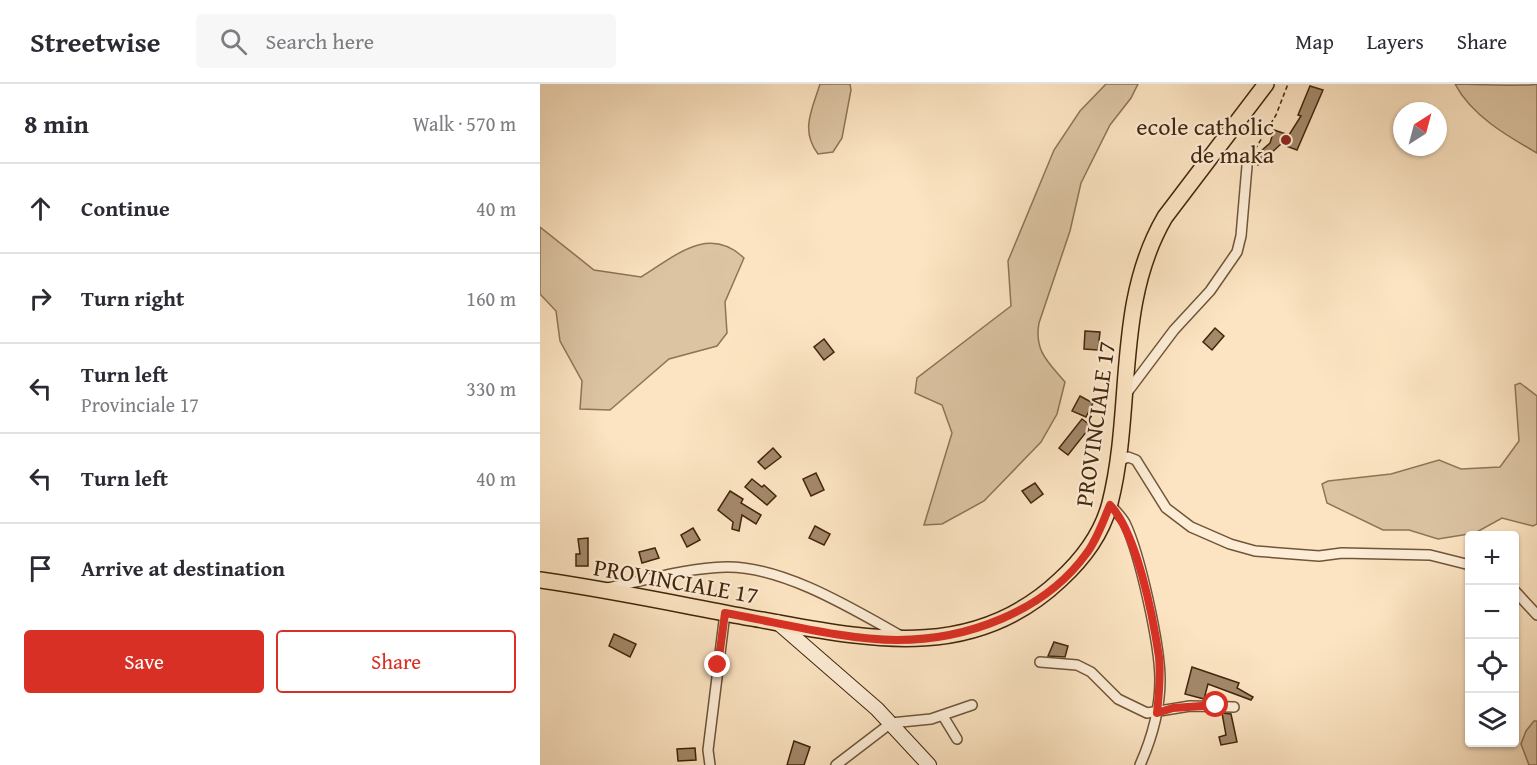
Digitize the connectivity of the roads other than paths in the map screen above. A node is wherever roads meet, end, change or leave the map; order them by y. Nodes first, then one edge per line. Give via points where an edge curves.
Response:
1 (1266, 84) edge
2 (1247, 166) road end
3 (1124, 396) junction
4 (1116, 462) junction
5 (1110, 505) junction
6 (1465, 564) edge
7 (540, 580) edge
8 (599, 589) junction
9 (1519, 595) edge
10 (725, 613) junction
11 (1537, 615) edge
12 (777, 622) junction
13 (909, 640) junction
14 (1040, 662) dead end
15 (972, 705) dead end
16 (1234, 707) dead end
17 (1157, 713) junction
18 (943, 716) junction
19 (891, 723) junction
20 (957, 739) dead end
21 (924, 763) edge
22 (710, 765) edge
23 (836, 765) edge
24 (1140, 765) edge

1 - 3 main road, PROVINCIALE 17 via 1153,238 1134,292
2 - 3 street via 1237,252
3 - 4 main road, PROVINCIALE 17
4 - 5 main road, PROVINCIALE 17
4 - 6 street via 1128,457 1136,460 1166,508 1191,527 1230,544 1255,551 1319,555 1430,555
5 - 13 main road, PROVINCIALE 17 via 1086,554 1032,602 969,631
5 - 17 street via 1126,525 1144,586 1159,657
7 - 8 main road, PROVINCIALE 17
8 - 10 main road, PROVINCIALE 17
8 - 13 street via 699,569 742,569 766,574 844,604
9 - 11 street
10 - 12 main road, PROVINCIALE 17
10 - 22 street via 708,750
12 - 13 main road, PROVINCIALE 17
12 - 19 street
14 - 17 street via 1077,665 1091,672 1118,699 1148,713
15 - 18 street
16 - 17 street via 1190,706
17 - 24 street
18 - 19 street
18 - 20 street
19 - 21 street
19 - 23 street

